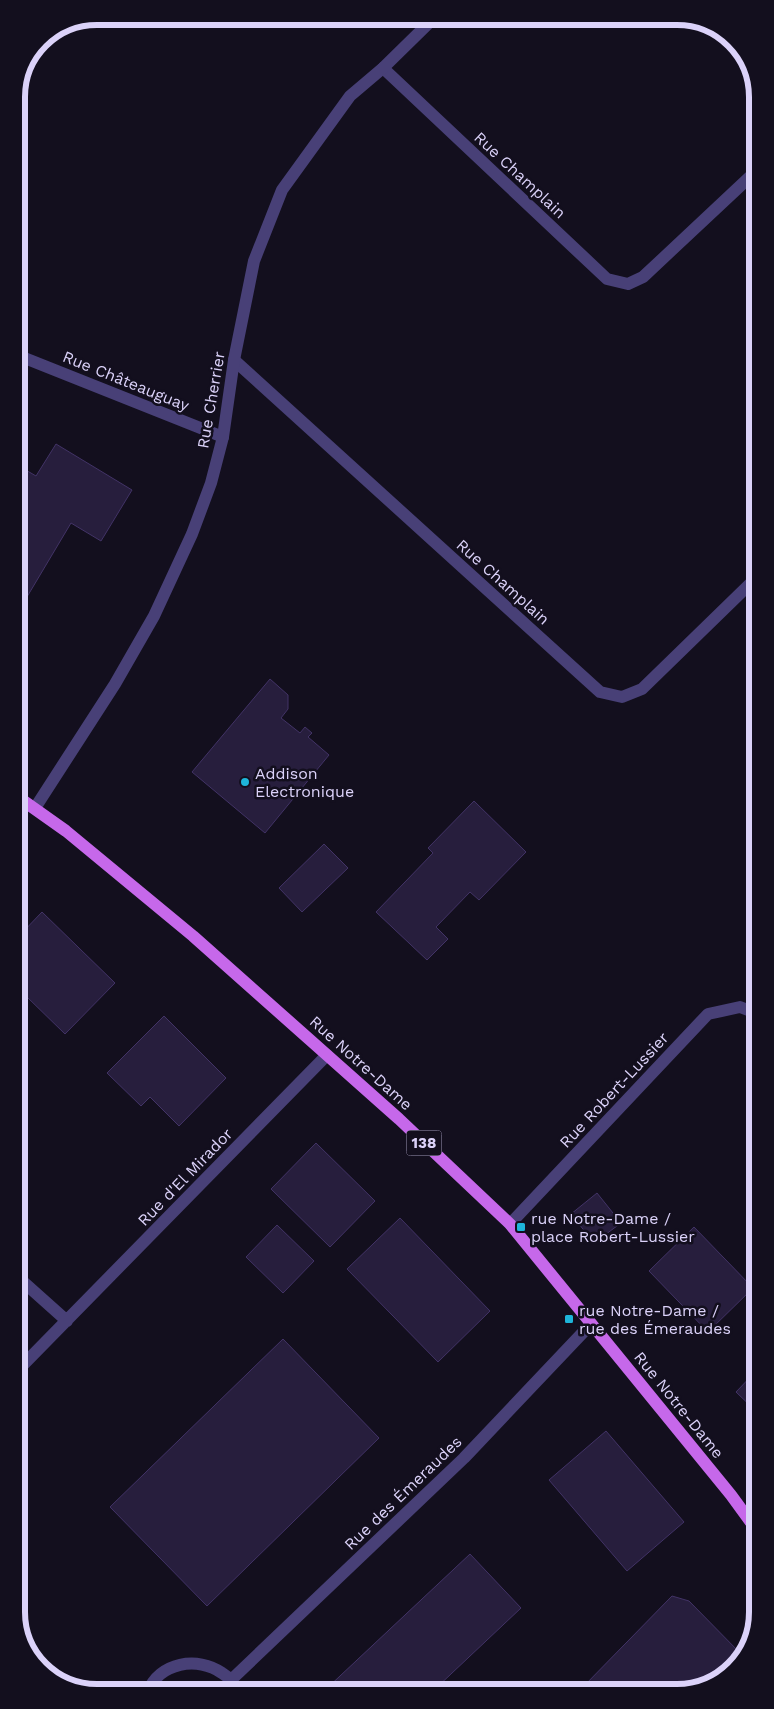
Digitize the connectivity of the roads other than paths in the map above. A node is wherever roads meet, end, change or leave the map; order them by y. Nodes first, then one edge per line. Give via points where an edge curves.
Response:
1 (427, 25) edge
2 (383, 68) junction
3 (749, 178) edge
4 (25, 358) edge
5 (234, 360) junction
6 (223, 436) junction
7 (749, 585) edge
8 (25, 802) edge
9 (35, 808) junction
10 (749, 1011) edge
11 (327, 1055) junction
12 (510, 1224) junction
13 (25, 1284) edge
14 (66, 1321) junction
15 (591, 1324) junction
16 (25, 1363) edge
17 (749, 1520) edge
18 (153, 1684) edge
19 (232, 1684) edge
20 (236, 1684) edge

1 - 2 street, Rue Cherrier
2 - 3 street, Rue Champlain via 607,280 628,284 643,276
2 - 5 street, Rue Cherrier via 350,96 282,190 254,261
4 - 6 street, Rue Châteauguay
5 - 6 street, Rue Cherrier
5 - 7 street, Rue Champlain via 600,692 622,697 642,689
6 - 9 street, Rue Cherrier via 211,483 192,534 154,616 115,684
8 - 9 main road, Rue Notre-Dame / 138
9 - 11 main road, Rue Notre-Dame / 138 via 185,930
10 - 12 street, Rue Robert-Lussier via 740,1007 708,1014
11 - 12 main road, Rue Notre-Dame / 138
11 - 14 street, Rue d'El Mirador
12 - 15 main road, Rue Notre-Dame / 138
13 - 14 street
14 - 16 street, Rue d'El Mirador
15 - 17 main road, Rue Notre-Dame / 138
15 - 20 street, Rue des Émeraudes via 464,1458
18 - 19 street, Rue des Émeraudes via 170,1668 187,1663 210,1666

